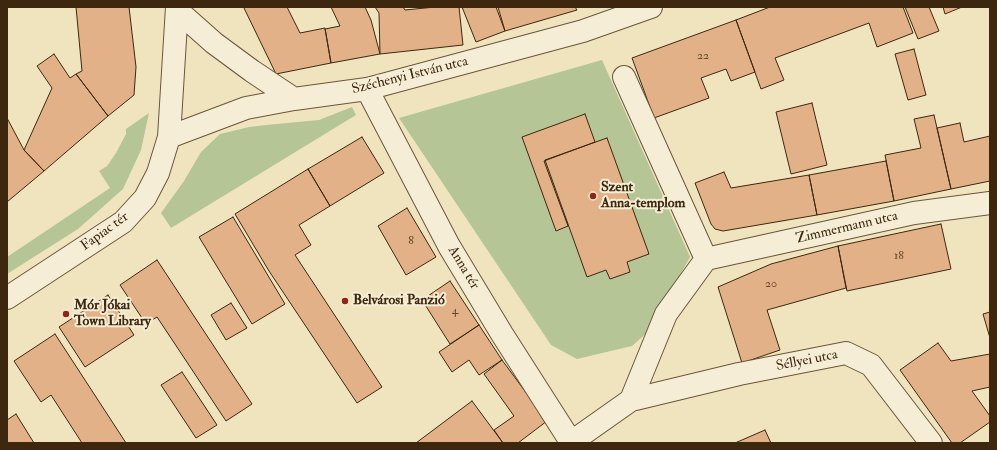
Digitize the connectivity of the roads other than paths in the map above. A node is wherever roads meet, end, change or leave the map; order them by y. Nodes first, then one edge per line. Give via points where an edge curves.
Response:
1 (651, 7) edge
2 (178, 9) edge
3 (624, 77) dead end
4 (367, 89) junction
5 (294, 99) junction
6 (169, 137) junction
7 (990, 203) edge
8 (706, 259) junction
9 (7, 298) edge
10 (739, 374) joint
11 (631, 400) junction
12 (571, 442) edge
13 (930, 443) edge

1 - 4 street, Széchenyi István utca via 583,31
2 - 5 street via 214,43
2 - 6 street, Fapiac tér
3 - 8 street
4 - 5 street, Széchenyi István utca
4 - 12 street, Anna tér via 449,246
5 - 6 street, Széchenyi István utca via 246,108
6 - 9 street, Fapiac tér via 158,174 146,198 123,222
7 - 8 street, Zimmermann utca via 914,213
8 - 11 street via 666,314
10 - 11 street, Anna tér
10 - 13 street, Séllyei utca via 846,354 871,364
11 - 12 street, Anna tér

